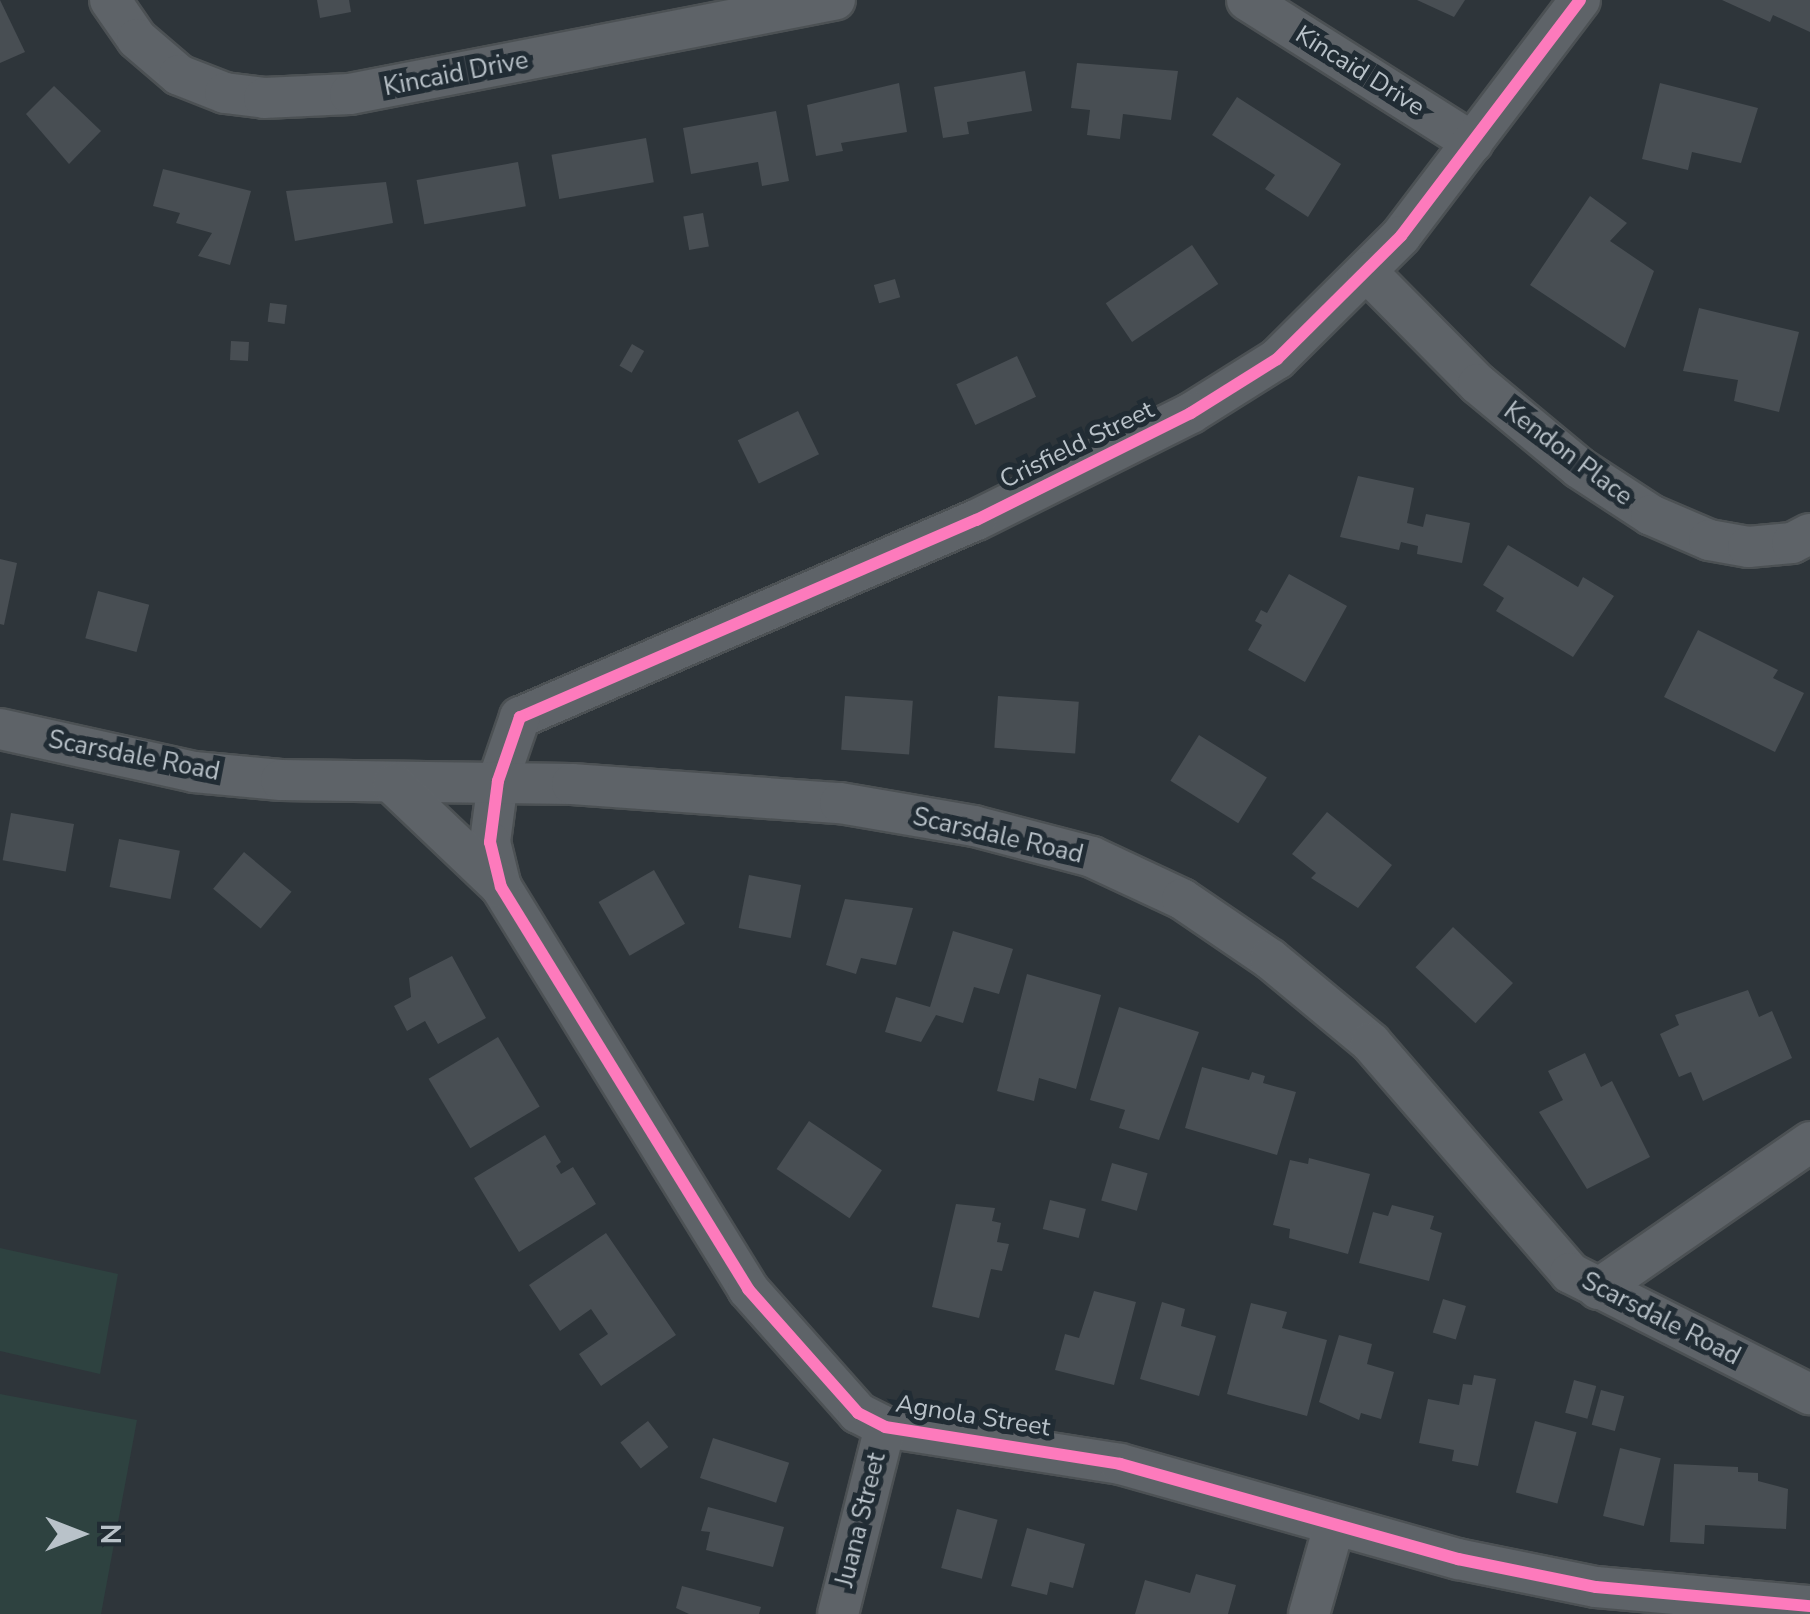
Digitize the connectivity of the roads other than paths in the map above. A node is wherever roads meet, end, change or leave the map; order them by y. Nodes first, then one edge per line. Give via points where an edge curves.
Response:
1 (110, 0) edge
2 (835, 0) edge
3 (1247, 0) edge
4 (1580, 0) edge
5 (1473, 143) junction
6 (1367, 272) junction
7 (1810, 534) edge
8 (0, 728) edge
9 (498, 782) junction
10 (393, 784) junction
11 (502, 886) junction
12 (1810, 1142) edge
13 (1598, 1289) junction
14 (1810, 1394) edge
15 (885, 1427) junction
16 (1334, 1526) junction
17 (1810, 1606) edge
18 (838, 1614) edge
19 (1310, 1614) edge

1 - 2 street, Kincaid Drive via 137,39 179,76 264,98 350,94
3 - 5 street, Kincaid Drive
4 - 5 street, Crisfield Street
5 - 6 street, Crisfield Street
6 - 7 street, Kendon Place via 1478,384 1651,516 1709,540 1748,547 1792,543
6 - 9 street, Crisfield Street via 1277,359 1191,413 976,520 520,717
8 - 10 street, Scarsdale Road via 194,772
9 - 10 street, Scarsdale Road
9 - 11 street, Agnola Street via 490,842
9 - 13 street, Scarsdale Road via 840,803 974,826 1092,857 1182,899 1270,959 1371,1043 1570,1273
10 - 11 street
11 - 15 street, Agnola Street via 748,1289 858,1413
12 - 13 street
13 - 14 street, Scarsdale Road
15 - 16 street, Agnola Street via 1120,1464
15 - 18 street, Juana Street
16 - 17 street, Agnola Street via 1596,1587
16 - 19 street

